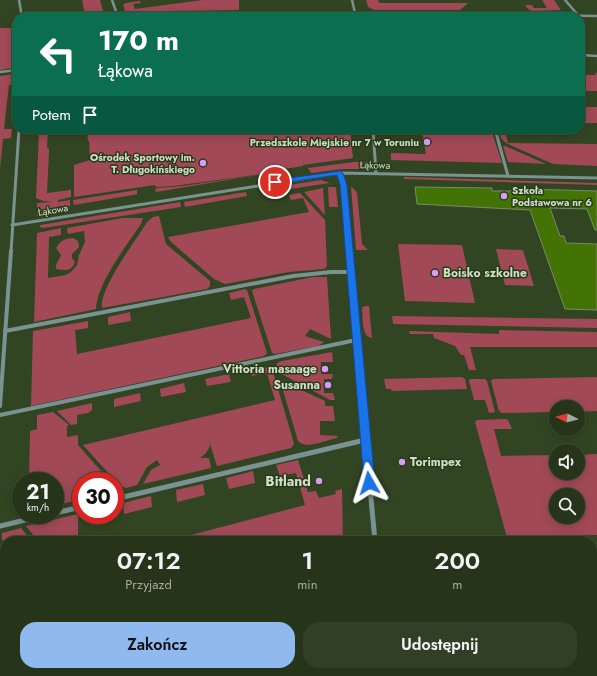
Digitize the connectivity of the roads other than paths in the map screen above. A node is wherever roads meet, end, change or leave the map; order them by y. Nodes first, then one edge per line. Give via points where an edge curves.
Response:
1 (19, 0) edge
2 (112, 0) edge
3 (352, 0) edge
4 (565, 0) edge
5 (21, 12) edge
6 (116, 12) edge
7 (355, 12) edge
8 (575, 12) edge
9 (585, 15) edge
10 (597, 16) edge
11 (585, 55) edge
12 (597, 56) edge
13 (12, 71) edge
14 (0, 72) edge
15 (19, 134) edge
16 (373, 134) edge
17 (496, 134) edge
18 (340, 173) junction
19 (376, 173) junction
20 (508, 176) junction
21 (597, 178) edge
22 (12, 225) junction
23 (350, 272) junction
24 (4, 331) junction
25 (356, 340) junction
26 (0, 406) edge
27 (0, 416) edge
28 (365, 440) junction
29 (124, 497) edge
30 (12, 523) edge
31 (0, 526) edge
32 (375, 536) edge

1 - 5 street
2 - 6 street
3 - 7 street
4 - 8 street
9 - 10 street
11 - 12 street
13 - 14 street
15 - 22 street
16 - 19 street
17 - 20 street
18 - 19 street, Łąkowa
18 - 22 street, Łąkowa
18 - 23 street
19 - 20 street, Łąkowa
20 - 21 street, Łąkowa
22 - 24 street
23 - 24 street via 293,276
23 - 25 street
24 - 26 street
25 - 27 street
25 - 28 street
28 - 29 street
28 - 32 street
30 - 31 street

